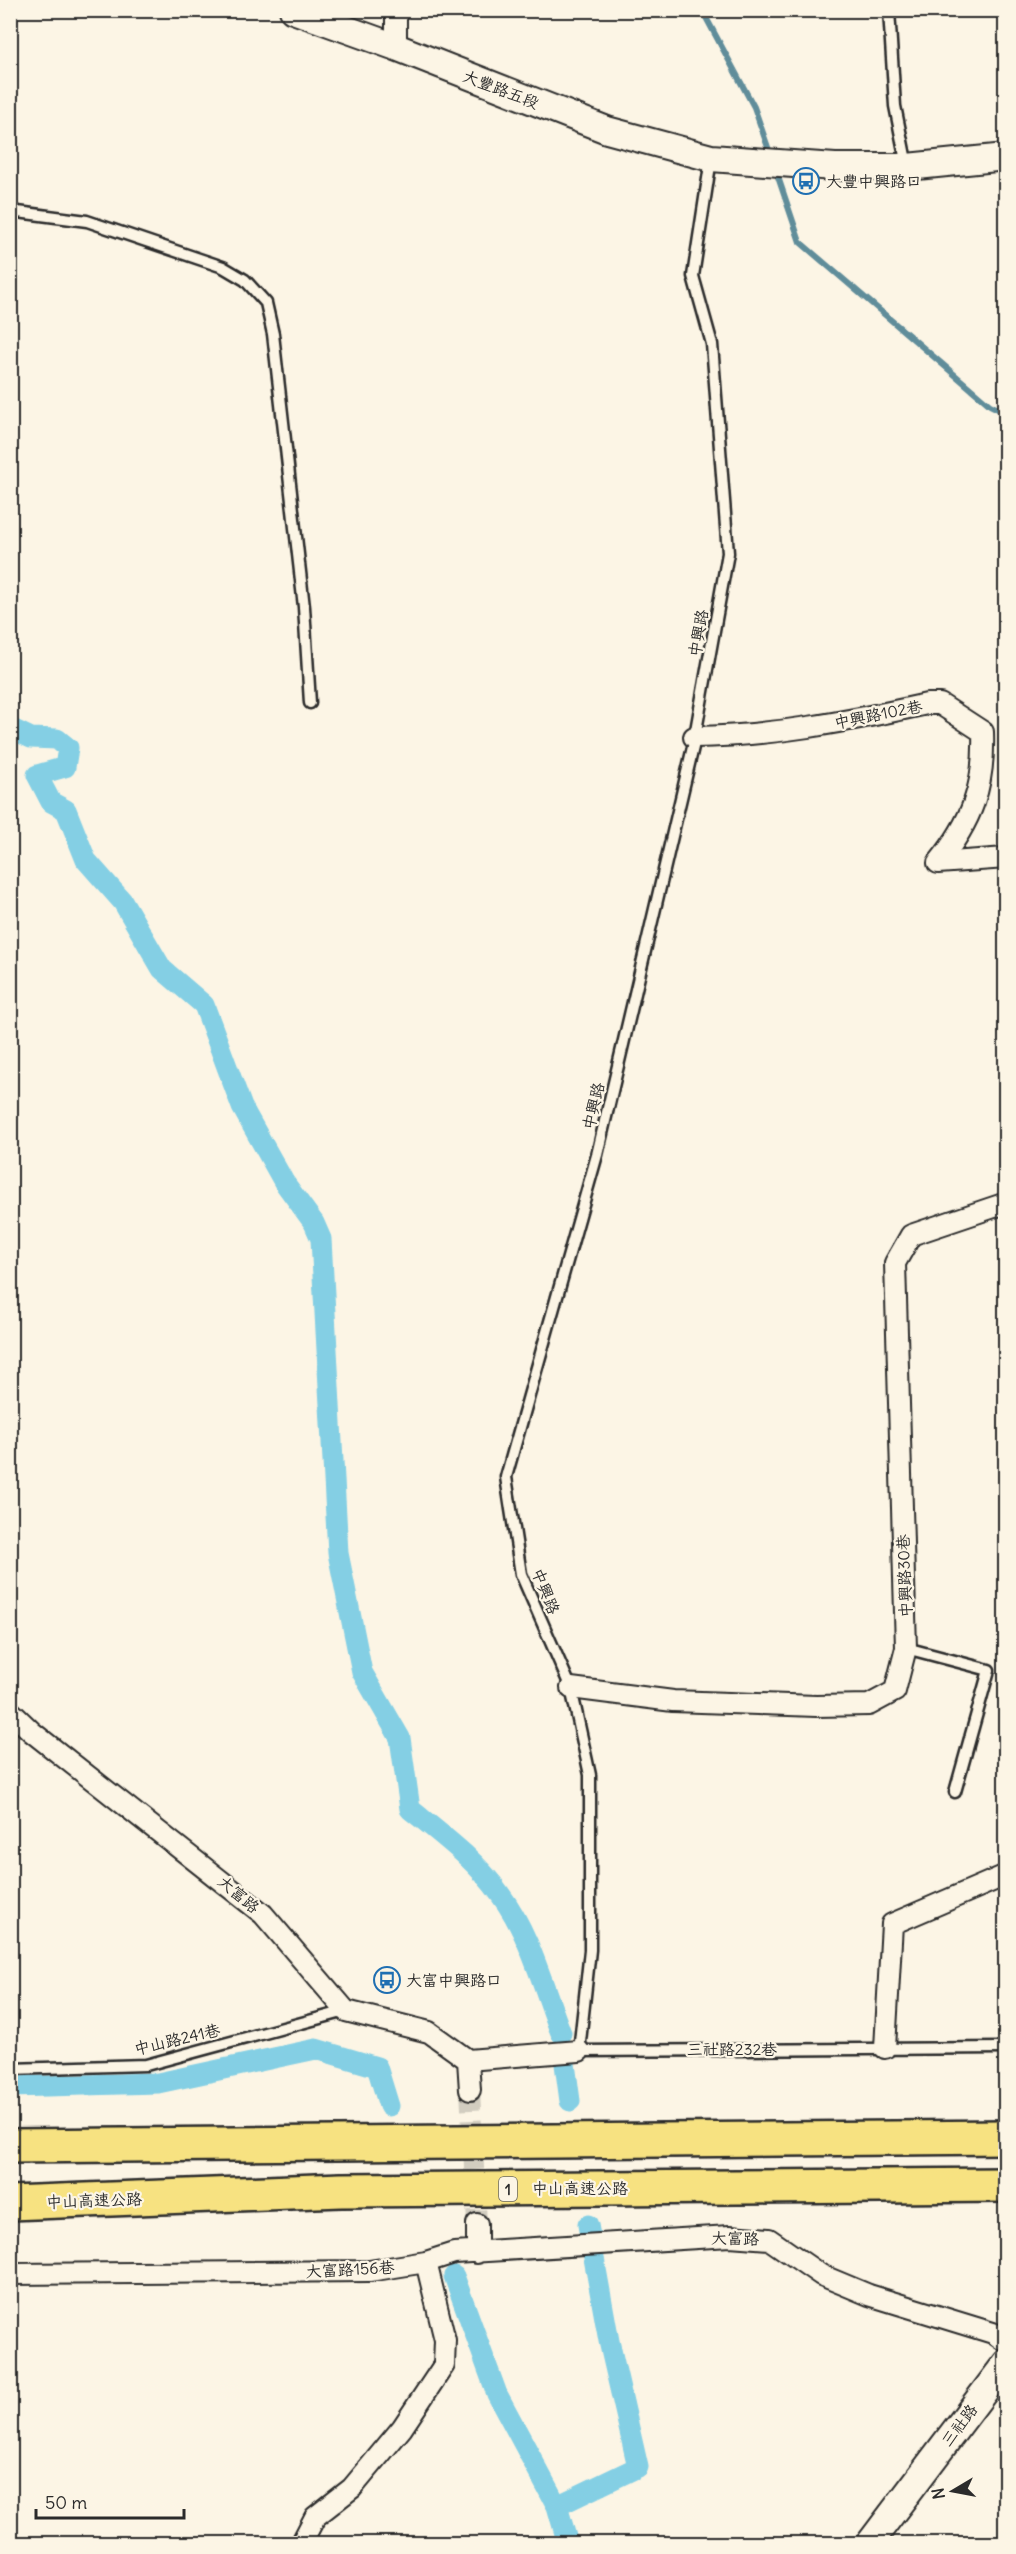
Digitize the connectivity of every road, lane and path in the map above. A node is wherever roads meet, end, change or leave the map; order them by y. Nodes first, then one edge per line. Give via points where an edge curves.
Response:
1 (293, 10) edge
2 (396, 10) edge
3 (889, 10) edge
4 (396, 47) junction
5 (1005, 157) edge
6 (711, 158) junction
7 (907, 167) junction
8 (10, 211) edge
9 (310, 703) dead end
10 (694, 737) junction
11 (1005, 858) edge
12 (1005, 1203) edge
13 (906, 1648) junction
14 (571, 1688) junction
15 (10, 1711) edge
16 (956, 1792) dead end
17 (1005, 1875) edge
18 (346, 2011) junction
19 (885, 2048) junction
20 (1005, 2048) edge
21 (579, 2051) junction
22 (468, 2060) junction
23 (10, 2069) edge
24 (470, 2090) tunnel mouth
25 (1005, 2137) edge
26 (10, 2146) edge
27 (1005, 2185) edge
28 (10, 2203) edge
29 (477, 2224) tunnel mouth
30 (477, 2253) junction
31 (426, 2262) junction
32 (10, 2274) edge
33 (1005, 2342) edge
34 (1005, 2363) edge
35 (301, 2544) edge
36 (869, 2544) edge

1 - 4 street, 大豐路五段
2 - 4 street
3 - 7 lane via 895,106
4 - 6 street, 大豐路五段 via 607,130
5 - 7 street, 大豐路五段
6 - 7 street, 大豐路五段 via 835,167
6 - 10 lane, 中興路 via 693,276 712,344 728,553
8 - 9 lane via 87,221 223,267 244,280 266,303 273,334 294,524
10 - 11 street, 中興路102巷 via 786,731 940,704 983,732 984,761 960,836 938,863
10 - 14 lane, 中興路 via 597,1155 506,1477 521,1574
12 - 13 street, 中興路30巷 via 911,1235 894,1263
13 - 14 street, 中興路30巷 via 895,1691 869,1705 673,1701
13 - 16 lane via 988,1670
14 - 21 lane, 中興路 via 590,1775 590,1950
15 - 18 street, 大富路 via 263,1914
17 - 19 street via 892,1924
18 - 22 street via 429,2032
18 - 23 lane, 中山路241巷 via 146,2065
19 - 20 lane, 三社路232巷
19 - 21 lane, 三社路232巷
21 - 22 street
22 - 24 street
25 - 26 highway
27 - 28 highway, 中山高速公路 / 1 via 341,2190
29 - 30 street
30 - 31 street, 大富路 via 454,2253
30 - 33 street, 大富路 via 730,2236 769,2239 821,2275 869,2295 993,2332
31 - 32 street, 大富路156巷 via 369,2271
31 - 35 street via 445,2340 444,2365 402,2428 352,2488 315,2517
34 - 36 street, 三社路

